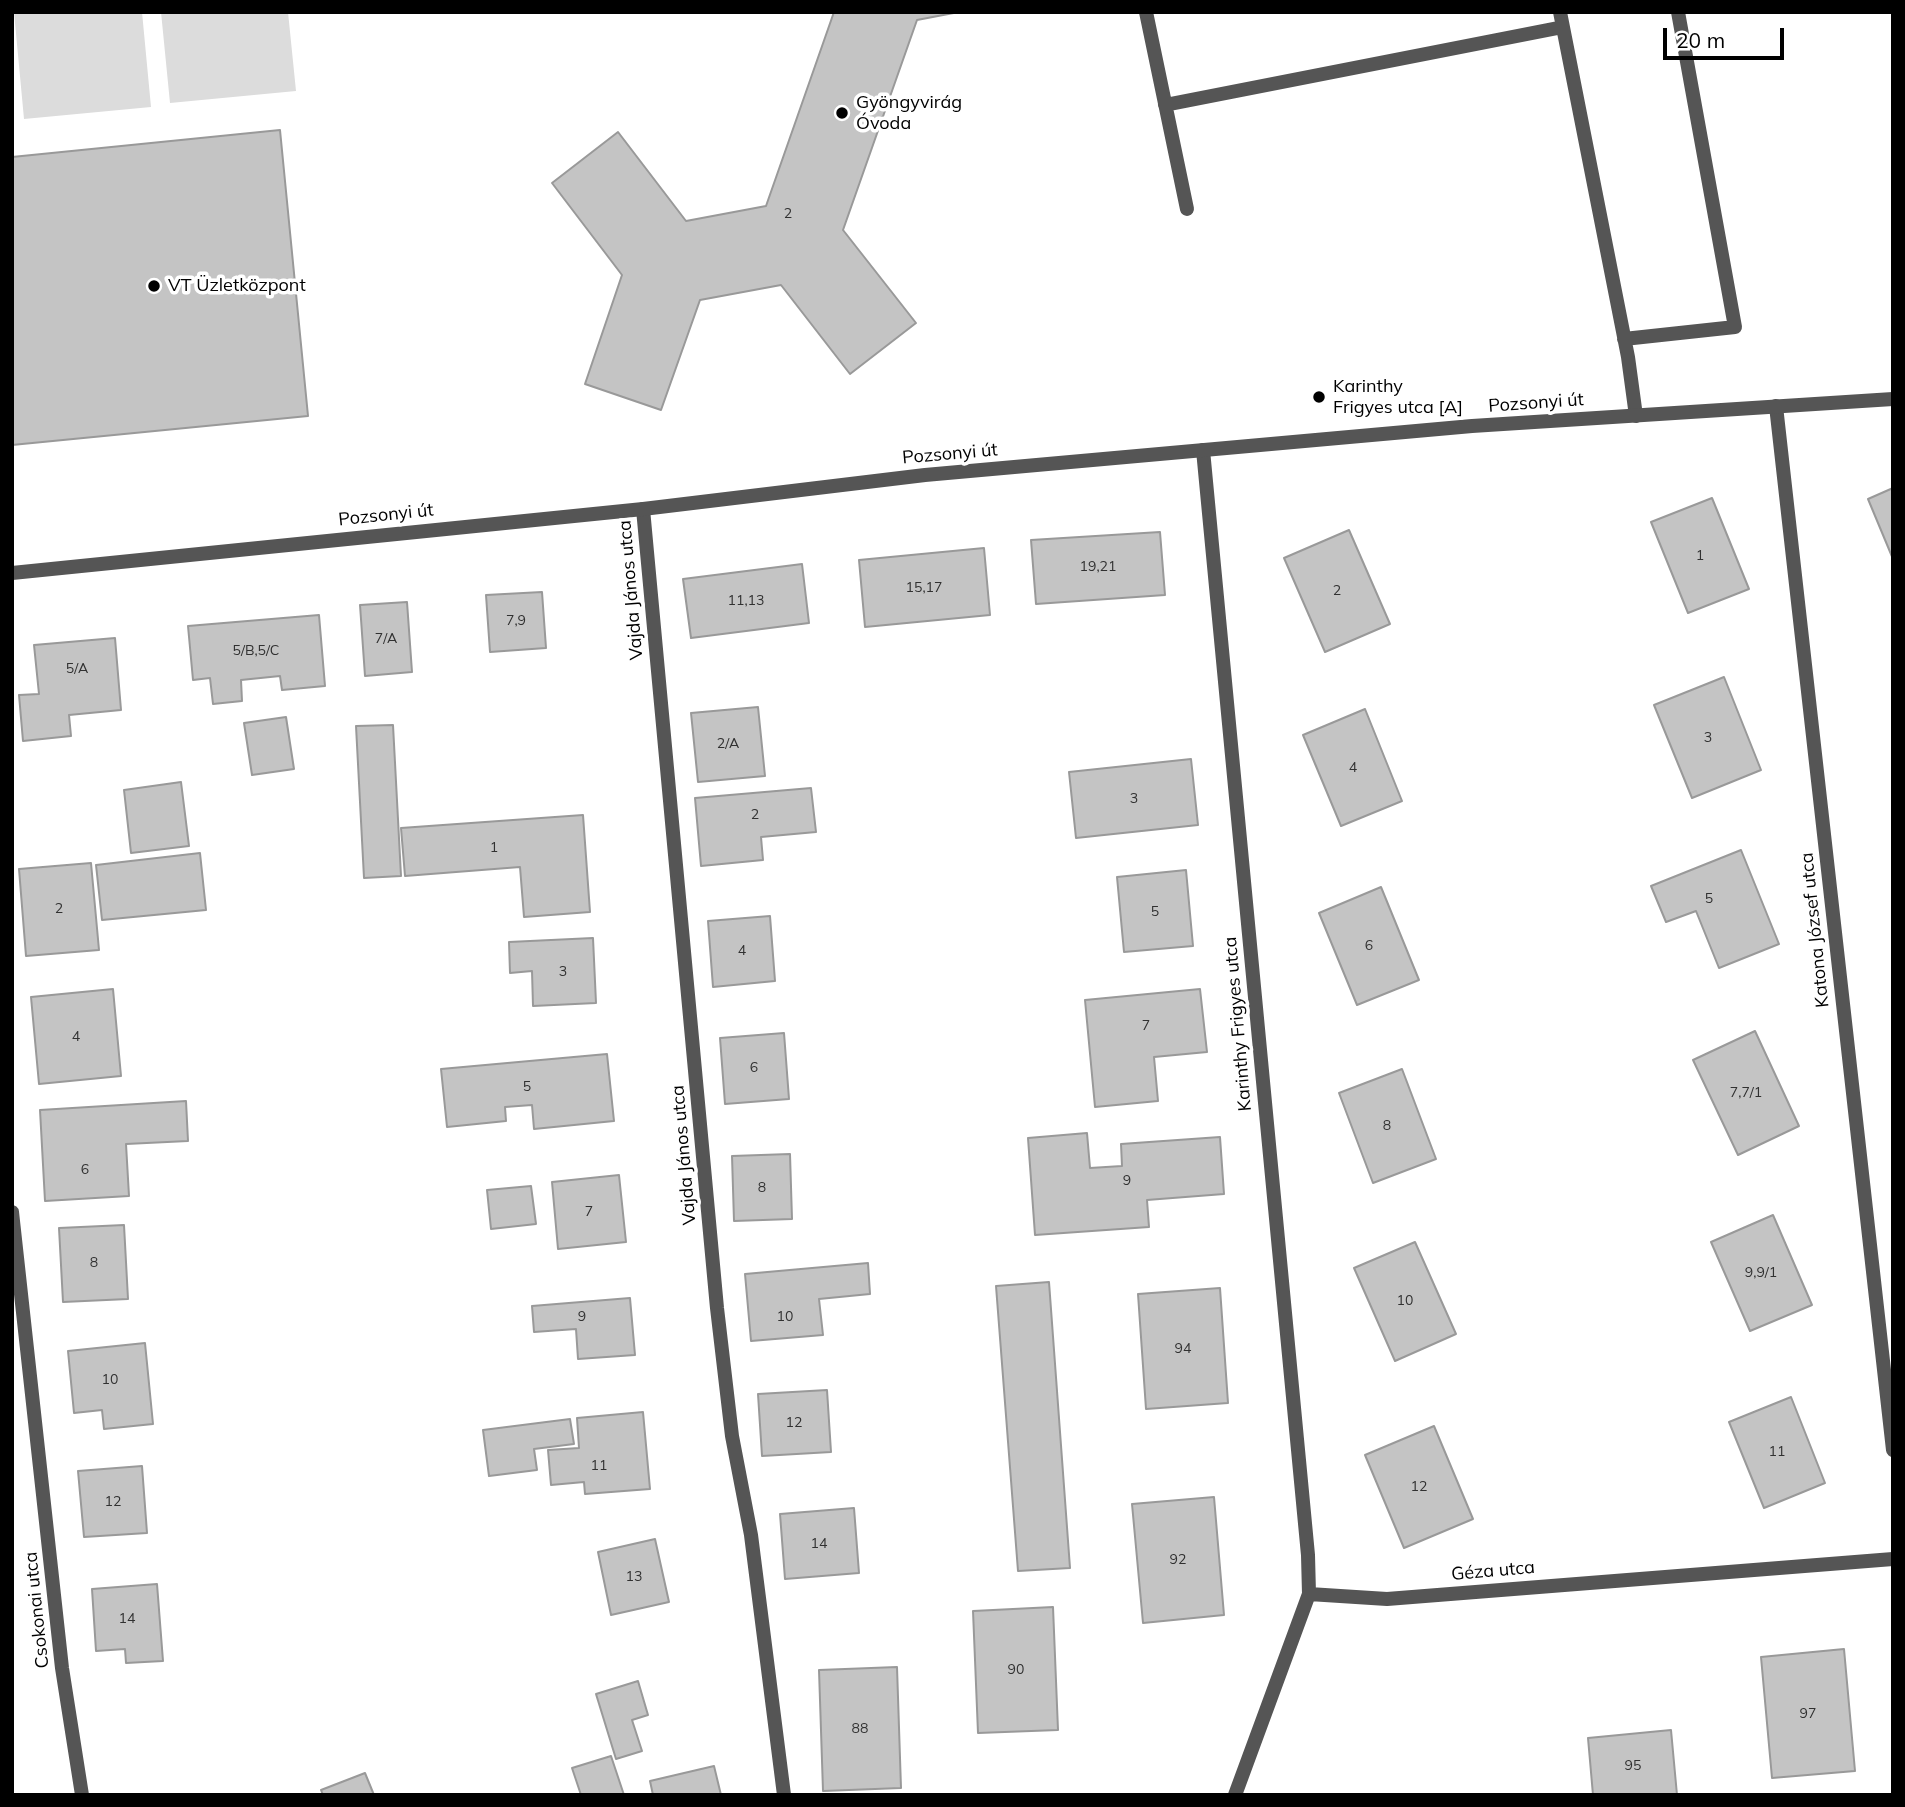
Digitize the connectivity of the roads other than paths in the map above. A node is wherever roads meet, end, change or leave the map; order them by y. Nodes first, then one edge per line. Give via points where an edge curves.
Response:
1 (1146, 12) edge
2 (1678, 12) edge
3 (1561, 20) edge
4 (1166, 105) junction
5 (1187, 209) dead end
6 (1624, 339) junction
7 (1893, 399) edge
8 (1776, 406) junction
9 (1636, 416) junction
10 (1203, 450) junction
11 (643, 509) junction
12 (12, 573) edge
13 (12, 1212) edge
14 (1893, 1450) edge
15 (1893, 1559) edge
16 (1309, 1594) junction
17 (82, 1795) edge
18 (784, 1795) edge
19 (1235, 1795) edge

1 - 4 street
2 - 6 street via 1735,327
3 - 4 street
3 - 6 street
4 - 5 street
6 - 9 street
7 - 8 street, Pozsonyi út
8 - 9 street, Pozsonyi út
8 - 14 street, Katona József utca
9 - 10 street, Pozsonyi út
10 - 11 street, Pozsonyi út via 925,475
10 - 16 street, Karinthy Frigyes utca
11 - 12 street, Pozsonyi út
11 - 18 street, Vajda János utca via 717,1308
13 - 17 street, Csokonai utca via 62,1668
15 - 16 street, Géza utca via 1387,1599
16 - 19 street

